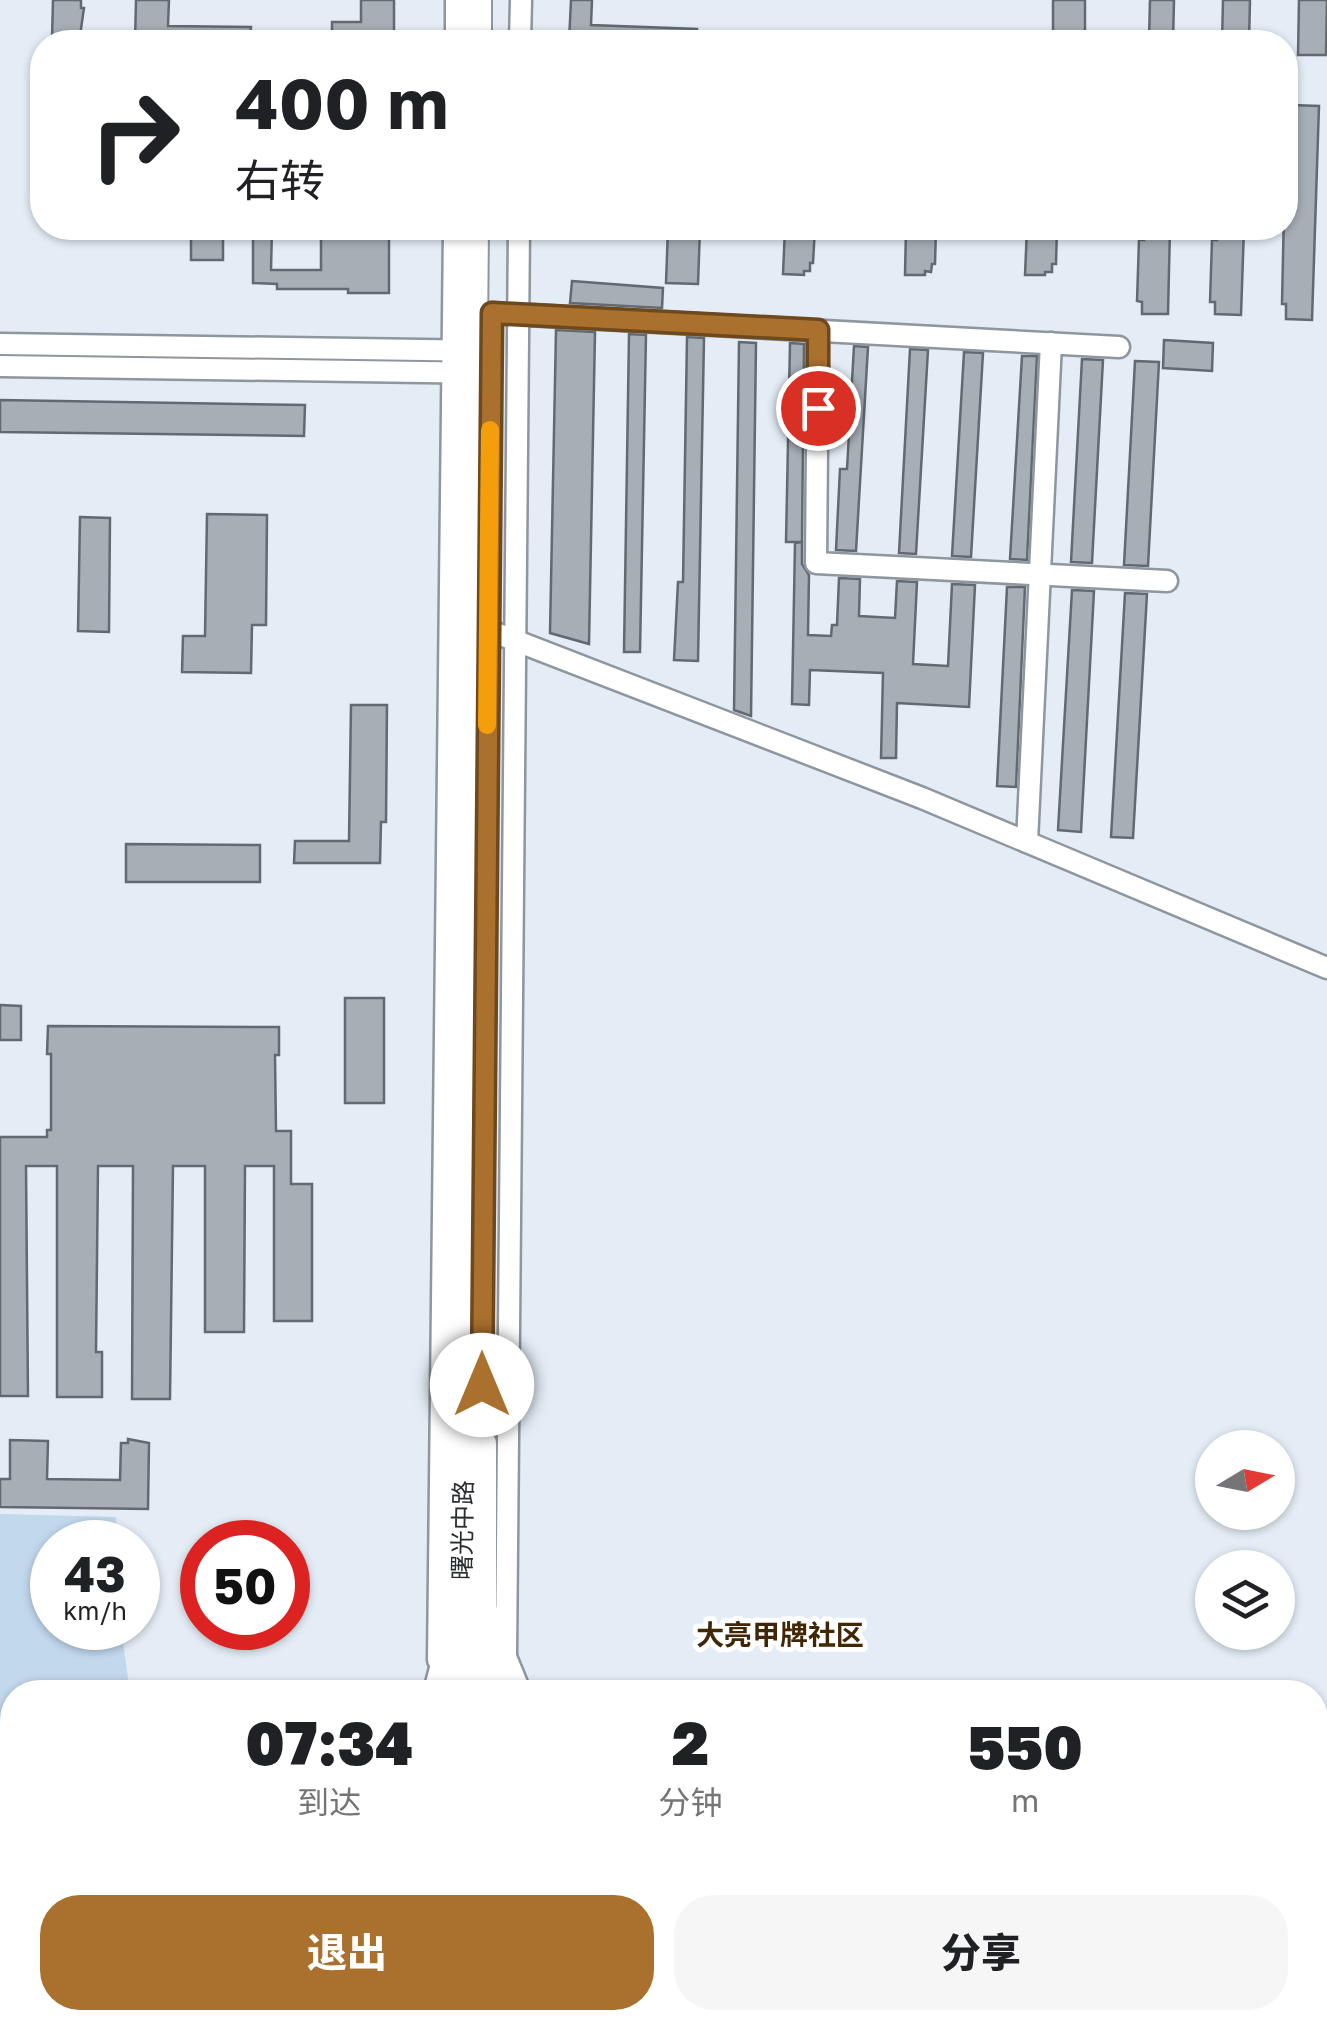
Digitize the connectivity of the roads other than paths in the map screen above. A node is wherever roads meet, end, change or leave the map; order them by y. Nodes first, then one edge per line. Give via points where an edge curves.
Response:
1 (456, 0) edge
2 (477, 0) edge
3 (496, 0) edge
4 (520, 0) edge
5 (456, 30) edge
6 (476, 30) edge
7 (495, 30) edge
8 (520, 30) edge
9 (456, 240) edge
10 (474, 240) edge
11 (495, 240) edge
12 (517, 240) edge
13 (505, 314) junction
14 (818, 330) junction
15 (1051, 343) junction
16 (0, 344) edge
17 (1119, 346) dead end
18 (472, 362) junction
19 (0, 366) edge
20 (1040, 574) junction
21 (1167, 581) dead end
22 (488, 630) junction
23 (516, 640) junction
24 (1027, 842) junction
25 (1327, 968) edge
26 (471, 1608) junction
27 (438, 1680) edge
28 (443, 1680) edge
29 (462, 1680) edge
30 (480, 1680) edge
31 (509, 1680) edge
32 (510, 1680) edge

1 - 5 street
2 - 6 main road
3 - 7 main road
4 - 8 street
9 - 18 street
10 - 18 main road, 曙光中路
11 - 13 main road, 曙光中路
12 - 13 street
13 - 14 street
13 - 18 main road, 曙光中路
13 - 23 street
14 - 15 street
14 - 20 street via 816,563
15 - 17 street
15 - 20 street
16 - 18 street
18 - 19 street
18 - 22 main road, 曙光中路
18 - 26 main road, 曙光中路
18 - 27 street
20 - 21 street
20 - 24 street
22 - 23 street
22 - 26 main road, 曙光中路
23 - 24 street
23 - 32 street
24 - 25 street
26 - 28 highway
26 - 29 main road, 曙光中路
26 - 30 main road, 曙光中路
26 - 31 highway

